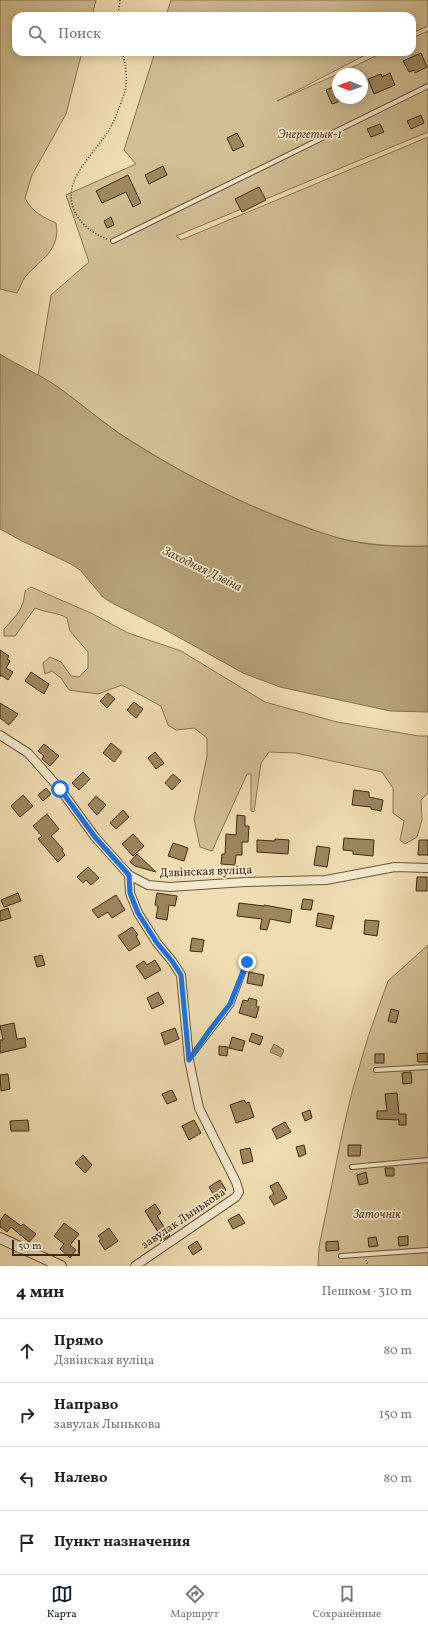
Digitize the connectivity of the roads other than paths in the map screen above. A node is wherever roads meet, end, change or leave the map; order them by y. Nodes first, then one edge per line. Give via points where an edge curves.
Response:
1 (428, 86) edge
2 (113, 241) road end
3 (0, 735) edge
4 (428, 868) edge
5 (129, 875) junction
6 (247, 962) dead end
7 (189, 1060) junction
8 (428, 1068) edge
9 (376, 1070) dead end
10 (428, 1160) edge
11 (352, 1167) dead end
12 (0, 1238) edge
13 (428, 1250) edge
14 (341, 1256) dead end
15 (61, 1266) edge
16 (135, 1266) edge

1 - 2 lane
3 - 5 street, Дзвінская вуліца via 28,753
4 - 5 street, Дзвінская вуліца via 395,867 326,880 170,887 148,885
5 - 7 street, завулак Лынькова via 130,893 138,913 181,975
6 - 7 lane via 230,1004
7 - 16 street, завулак Лынькова via 199,1108 239,1192 236,1197
8 - 9 lane
10 - 11 lane
12 - 15 street
13 - 14 lane

